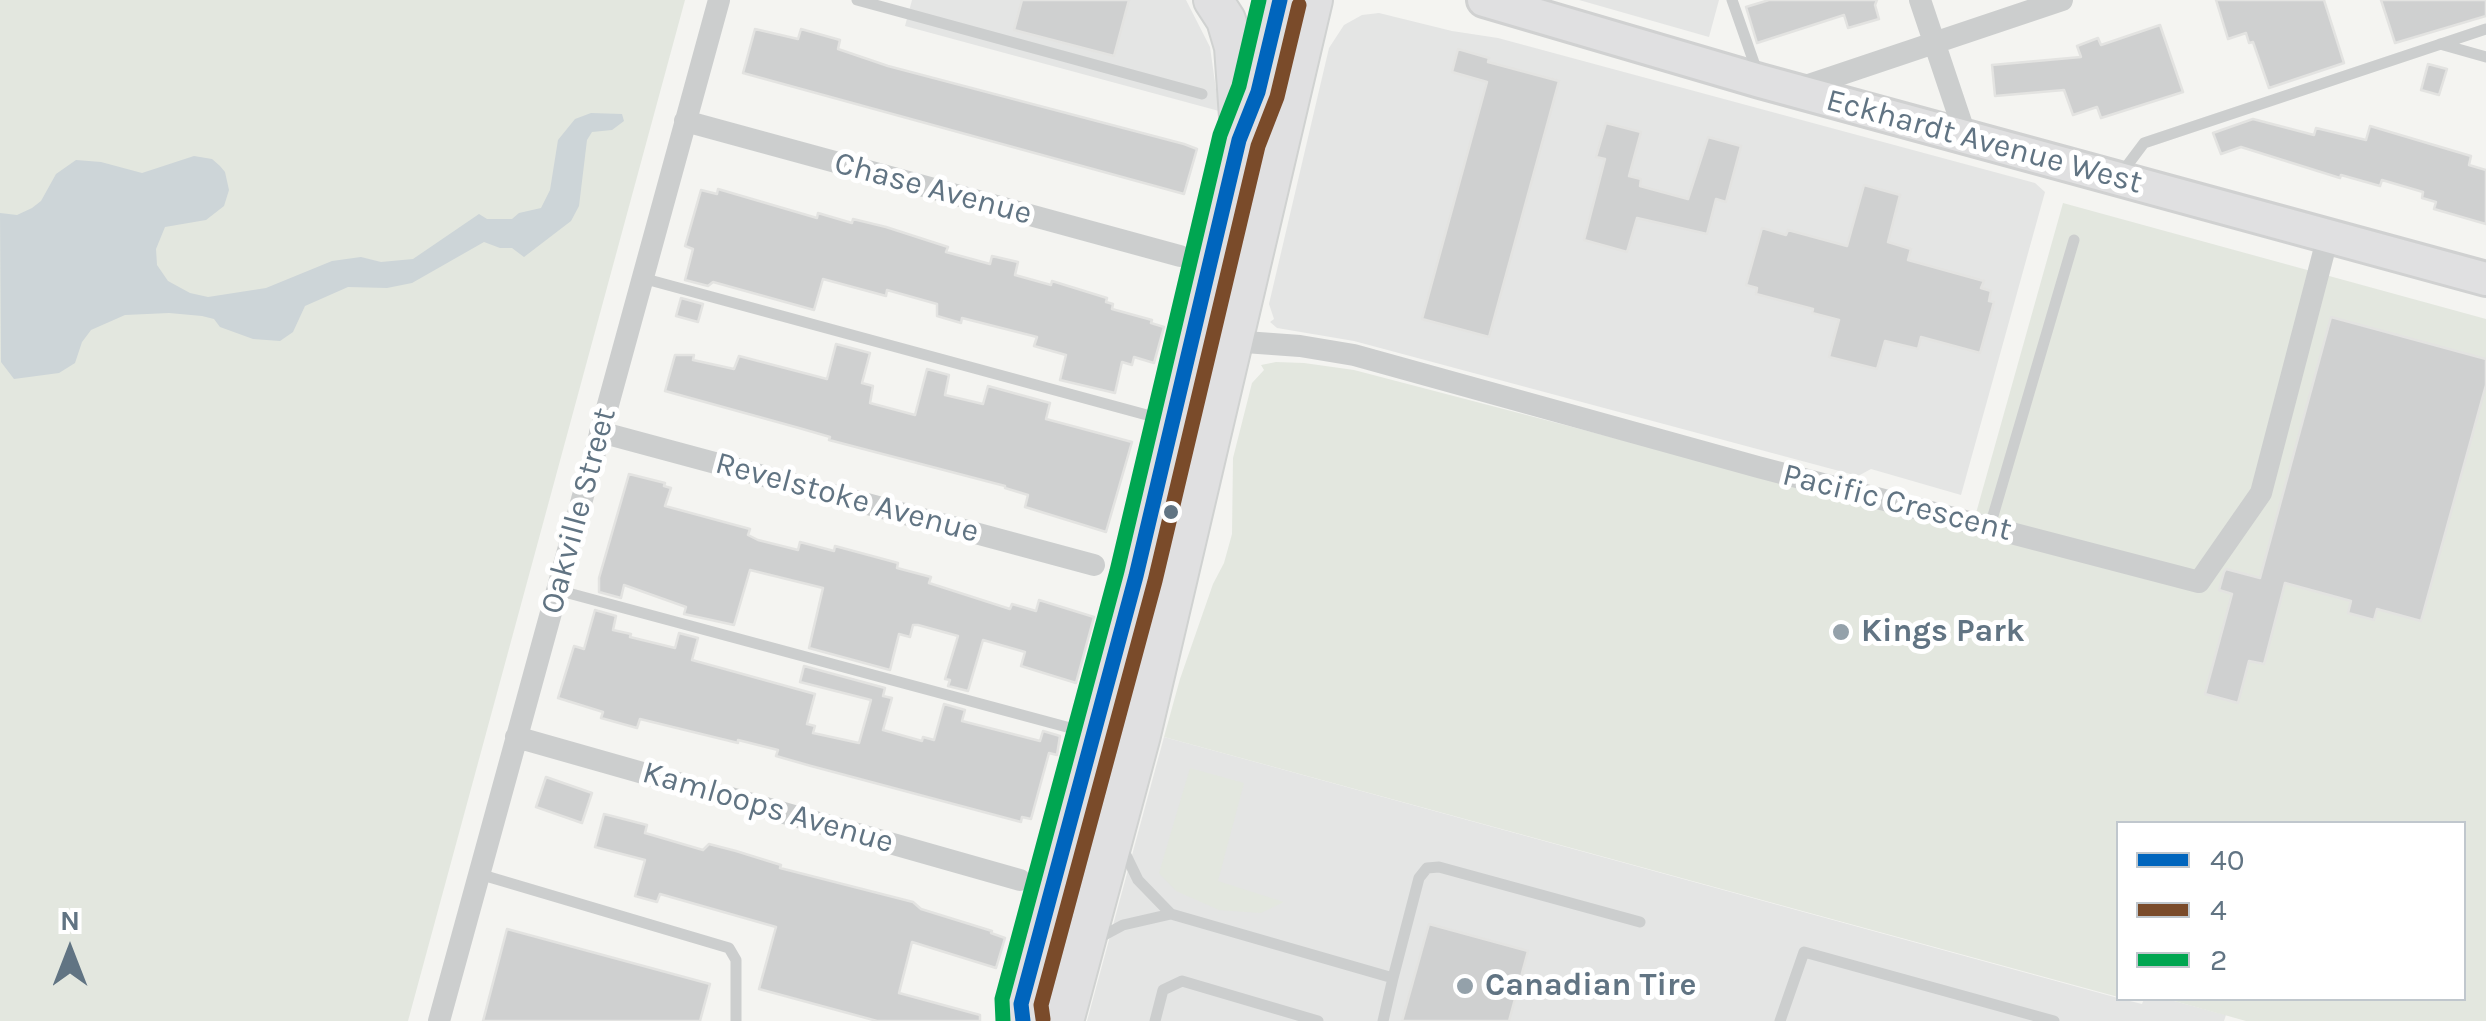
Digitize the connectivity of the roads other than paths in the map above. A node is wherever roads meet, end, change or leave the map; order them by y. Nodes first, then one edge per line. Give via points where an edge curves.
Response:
1 (718, 0) edge
2 (857, 0) edge
3 (1213, 0) edge
4 (1280, 0) edge
5 (1313, 0) edge
6 (1484, 0) edge
7 (1732, 0) edge
8 (1920, 0) edge
9 (2062, 0) edge
10 (2486, 29) edge
11 (1934, 42) junction
12 (2440, 44) junction
13 (2486, 57) edge
14 (1760, 81) junction
15 (1794, 90) junction
16 (1202, 94) dead end
17 (686, 121) junction
18 (1966, 137) junction
19 (1239, 140) junction
20 (2118, 178) junction
21 (2328, 236) junction
22 (2074, 240) dead end
23 (1180, 256) dead end
24 (642, 278) junction
25 (2486, 279) edge
26 (1231, 341) junction
27 (1172, 422) junction
28 (600, 432) junction
29 (1990, 526) junction
30 (1094, 565) dead end
31 (557, 590) junction
32 (1094, 734) junction
33 (516, 737) junction
34 (1115, 831) junction
35 (479, 874) junction
36 (1020, 880) dead end
37 (1171, 914) junction
38 (1640, 922) dead end
39 (1085, 946) junction
40 (1392, 978) junction
41 (439, 1021) edge
42 (736, 1021) edge
43 (1023, 1021) edge
44 (1060, 1021) edge
45 (1155, 1021) edge
46 (1318, 1021) edge
47 (1382, 1021) edge
48 (1780, 1021) edge
49 (2054, 1021) edge

1 - 17 street, Oakville Street
2 - 16 lane
3 - 19 highway via 1234,47
4 - 19 highway
5 - 26 highway
6 - 14 main road, Eckhardt Avenue West
7 - 14 lane
8 - 11 street
9 - 11 street
10 - 12 lane
11 - 15 street
11 - 18 street
12 - 13 lane
12 - 20 lane via 2144,144
14 - 15 main road, Eckhardt Avenue West
15 - 18 main road, Eckhardt Avenue West
17 - 23 street, Chase Avenue
17 - 24 street, Oakville Street
18 - 20 main road, Eckhardt Avenue West
19 - 27 highway
20 - 21 main road, Eckhardt Avenue West
21 - 25 main road, Eckhardt Avenue West
21 - 29 street, Pacific Crescent via 2261,493 2200,582
22 - 29 lane
24 - 27 lane
24 - 28 street, Oakville Street
26 - 29 street, Pacific Crescent via 1354,355
26 - 34 highway
27 - 32 highway
28 - 30 street, Revelstoke Avenue
28 - 31 street, Oakville Street
31 - 32 lane
31 - 33 street, Oakville Street
32 - 43 highway via 1021,1004
33 - 35 street, Oakville Street
33 - 36 street, Kamloops Avenue
34 - 37 lane via 1138,880
34 - 39 highway
35 - 41 street, Oakville Street
35 - 42 lane via 729,948 736,960
37 - 39 lane via 1124,925
37 - 40 lane
38 - 40 lane via 1440,866 1427,868
39 - 44 highway
40 - 47 lane
45 - 46 lane via 1164,990 1182,981
48 - 49 lane via 1804,952

